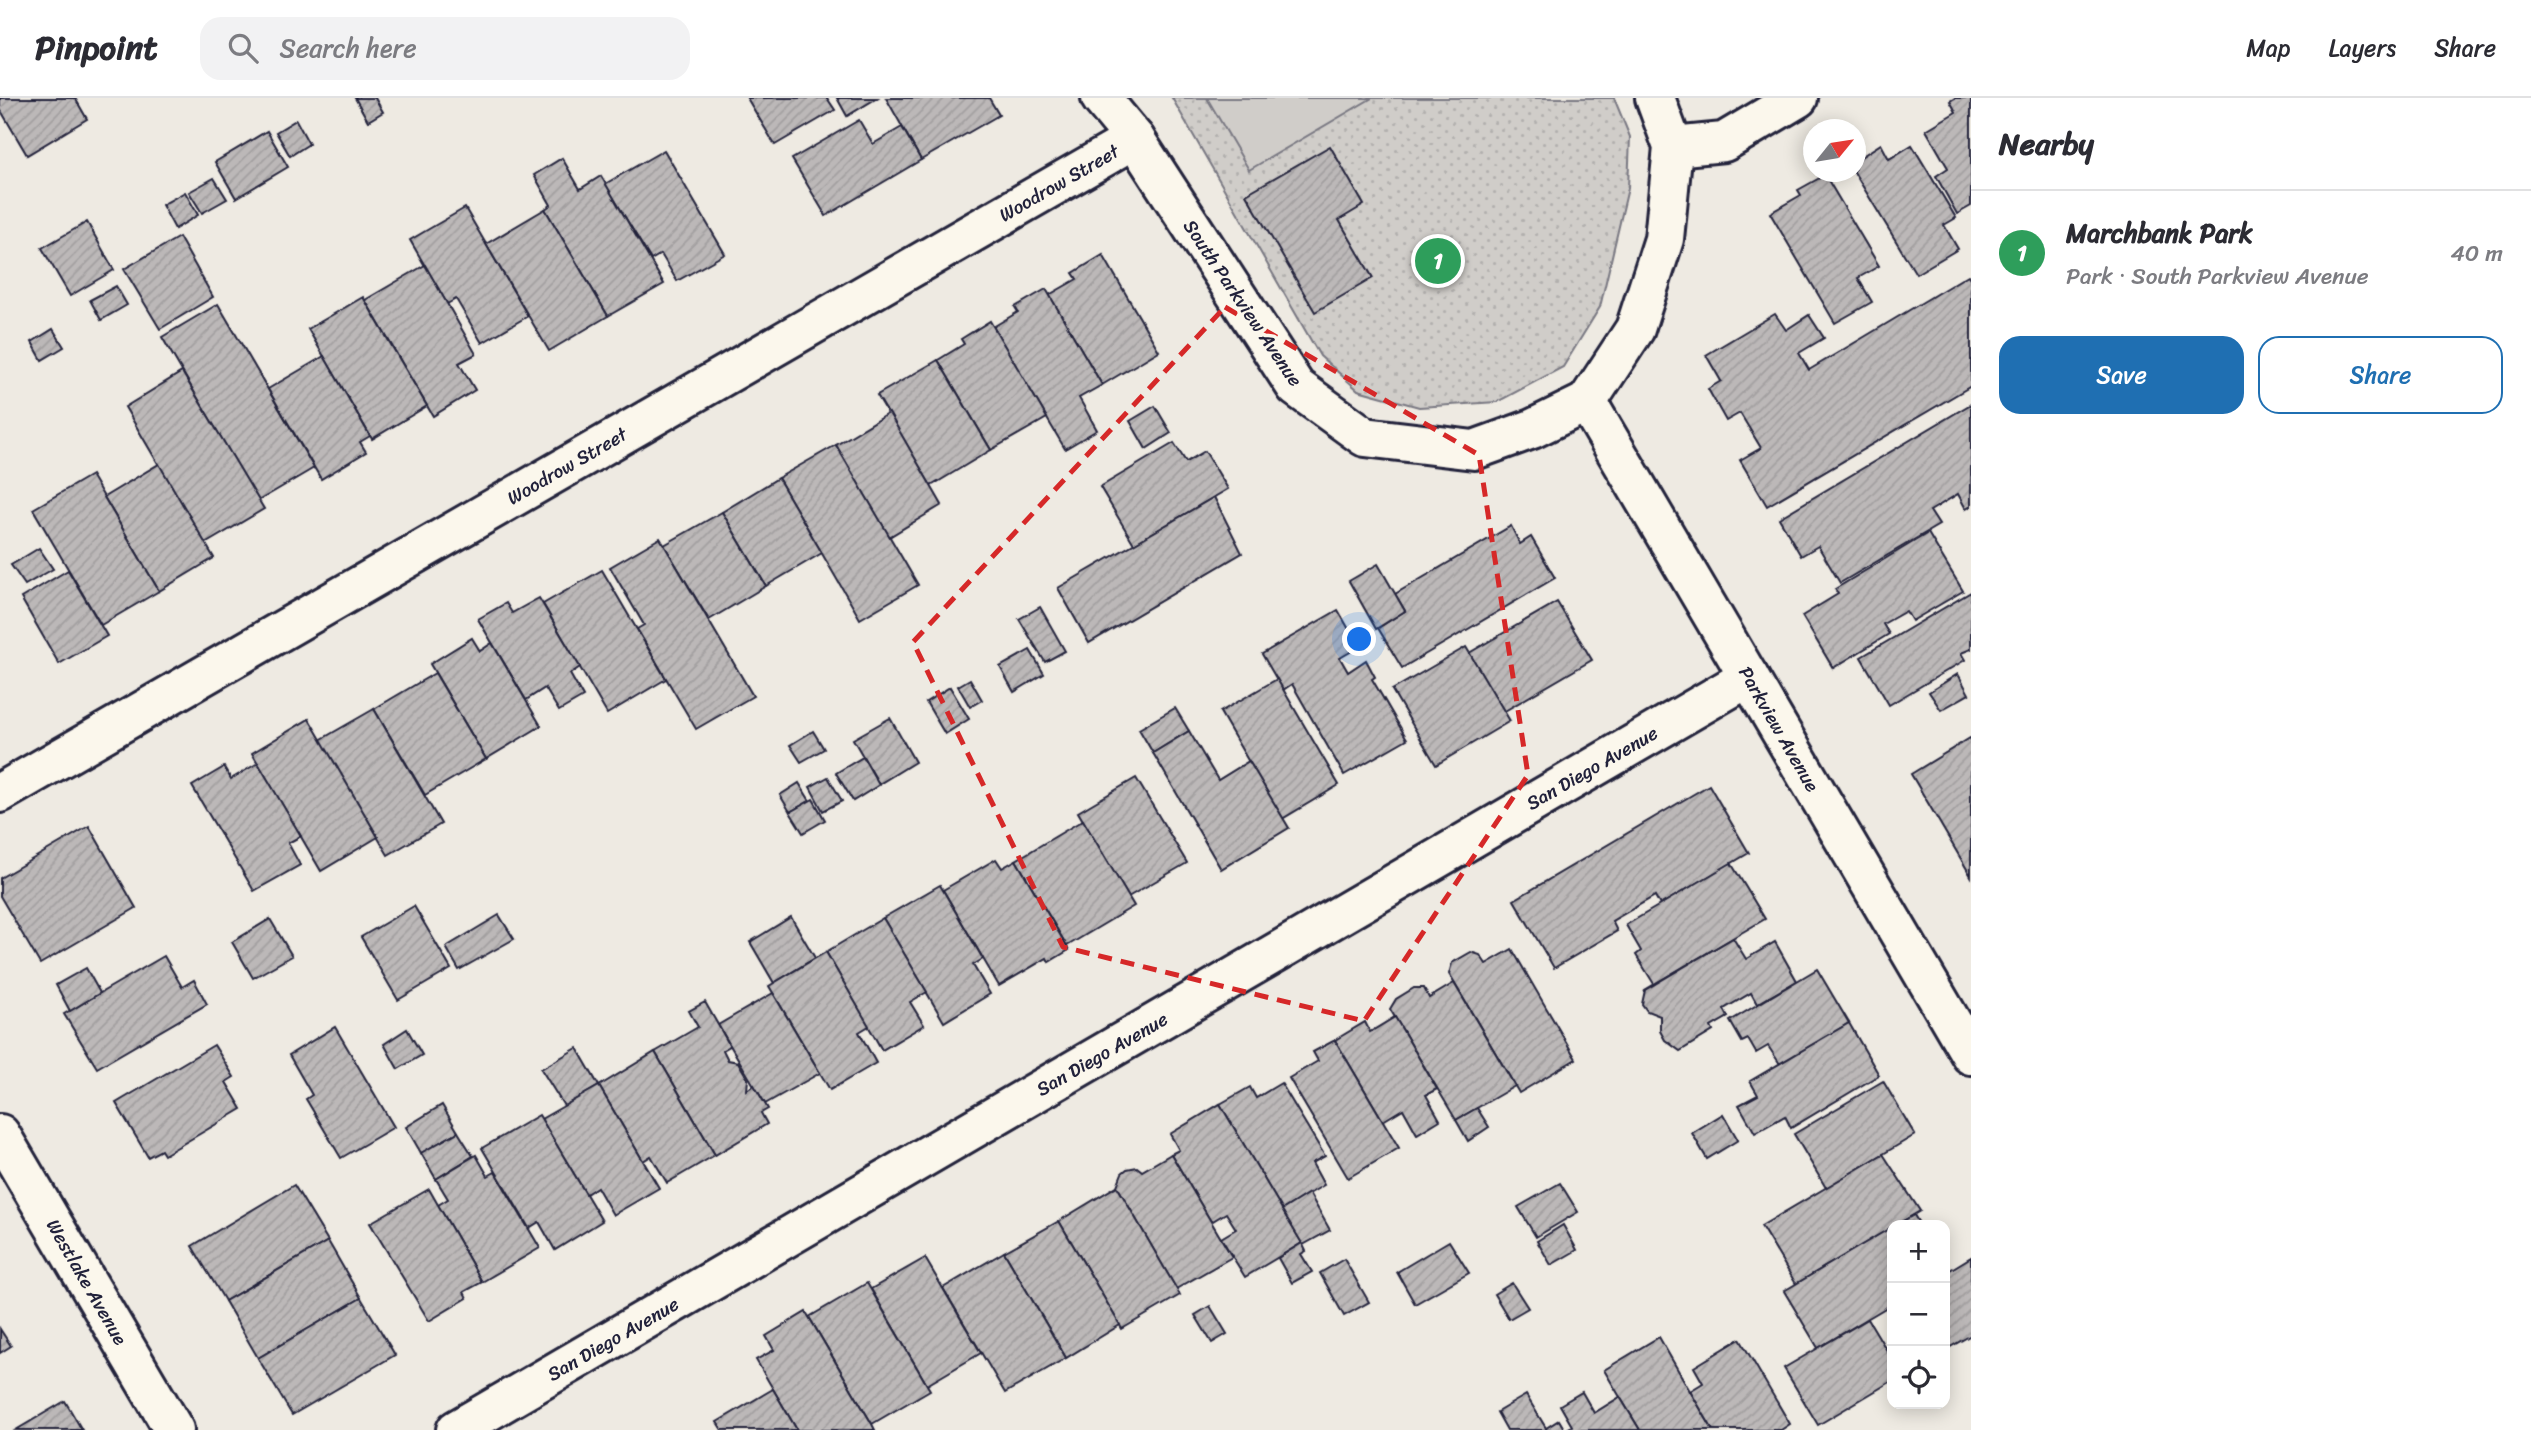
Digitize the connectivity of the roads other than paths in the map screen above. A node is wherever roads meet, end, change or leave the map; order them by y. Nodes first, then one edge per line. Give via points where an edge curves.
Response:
1 (1101, 98) edge
2 (1655, 98) edge
3 (1798, 98) edge
4 (1135, 139) junction
5 (1673, 147) junction
6 (1587, 402) junction
7 (1749, 677) junction
8 (0, 793) edge
9 (1971, 1055) edge
10 (0, 1134) edge
11 (174, 1430) edge
12 (456, 1430) edge

1 - 4 street, South Parkview Avenue
2 - 5 street
3 - 5 street via 1724,142
4 - 6 street, South Parkview Avenue via 1296,387 1364,437 1474,450
4 - 8 street, Woodrow Street
5 - 6 street via 1664,239 1635,329
6 - 7 street, Parkview Avenue
7 - 9 street, Parkview Avenue
7 - 12 street, San Diego Avenue
10 - 11 street, Westlake Avenue

